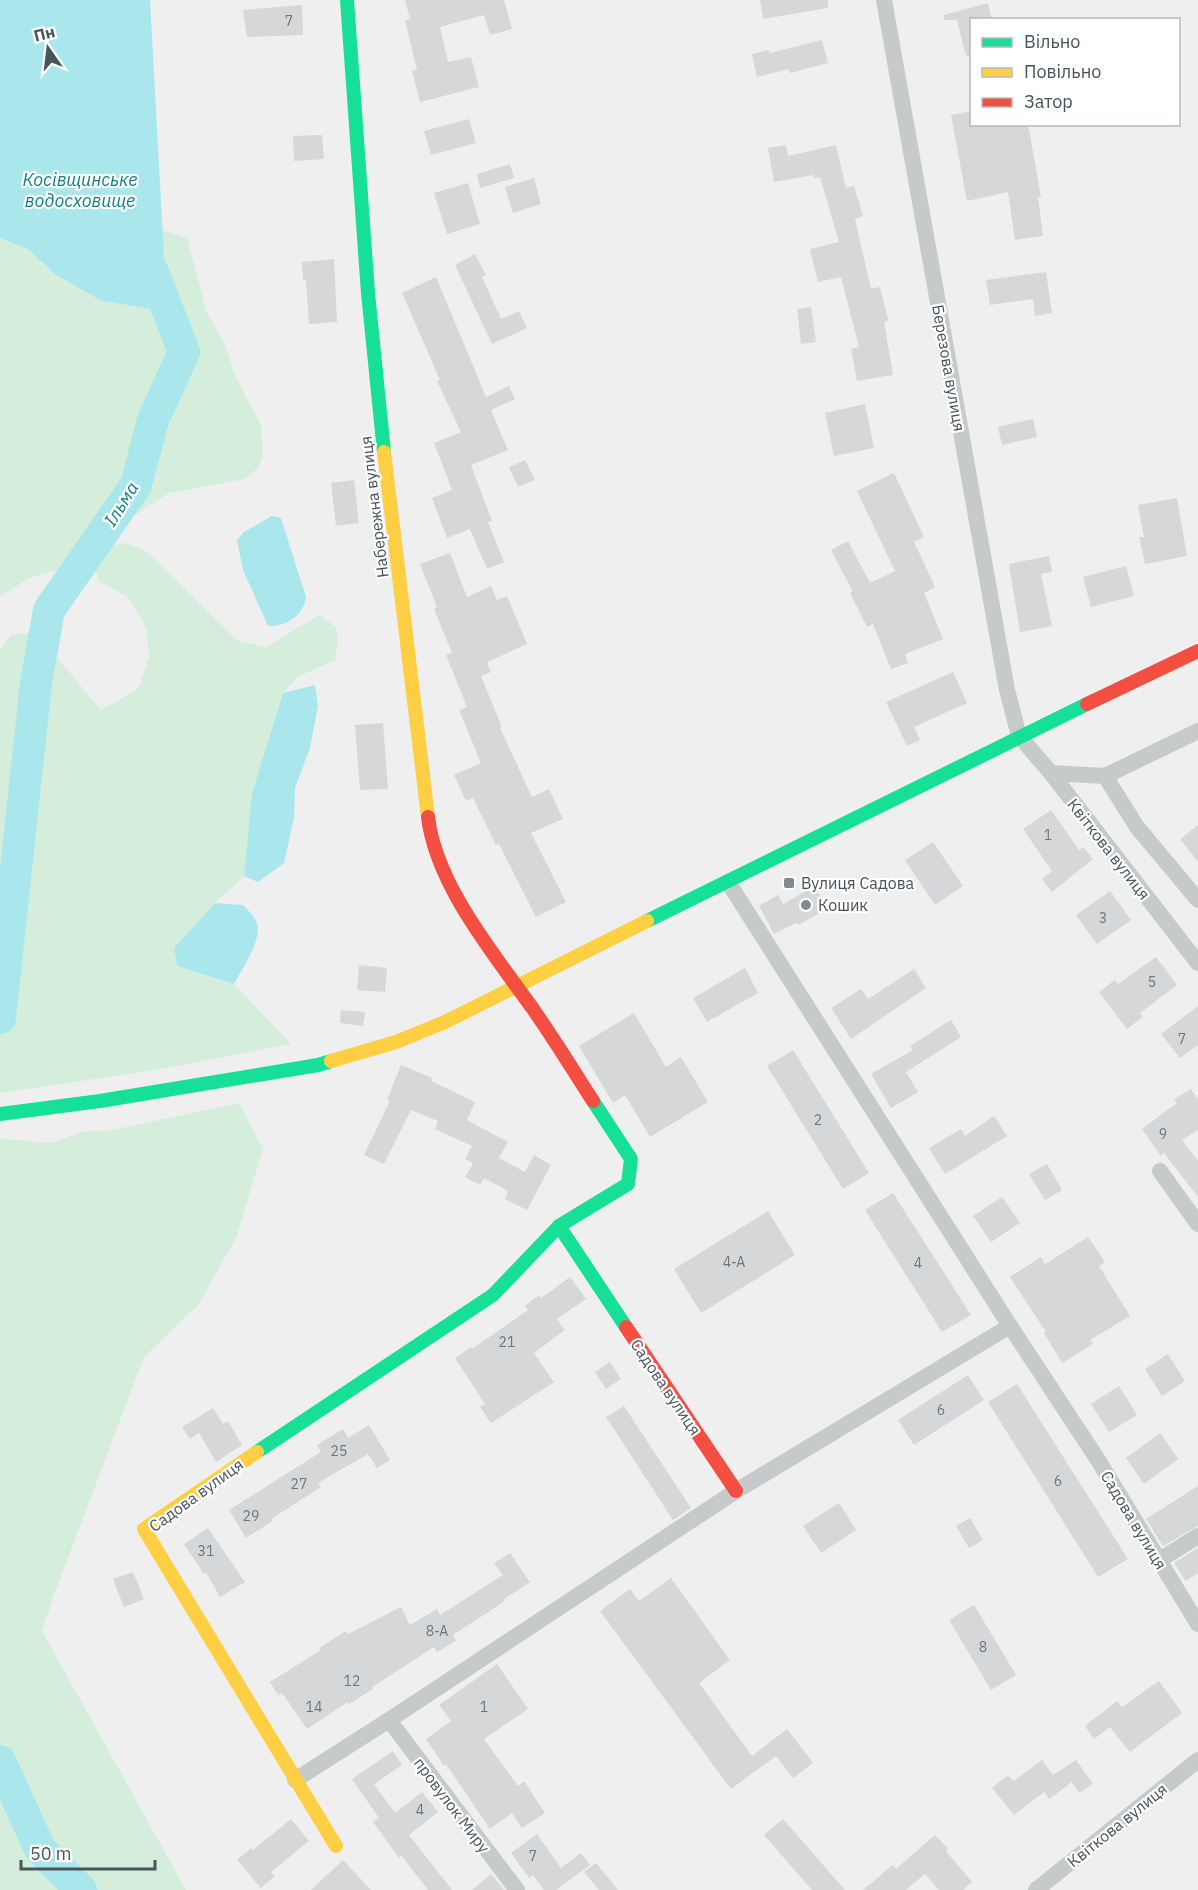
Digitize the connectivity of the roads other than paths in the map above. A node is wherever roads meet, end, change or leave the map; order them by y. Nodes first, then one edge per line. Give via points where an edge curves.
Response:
1 (347, 0) edge
2 (884, 0) edge
3 (1198, 651) edge
4 (1198, 732) edge
5 (1019, 736) junction
6 (1051, 773) junction
7 (1105, 776) junction
8 (728, 882) junction
9 (1198, 900) edge
10 (1198, 963) edge
11 (516, 986) junction
12 (0, 1114) edge
13 (1160, 1171) dead end
14 (1198, 1224) edge
15 (559, 1226) junction
16 (1010, 1326) junction
17 (736, 1491) junction
18 (1198, 1536) edge
19 (1158, 1561) junction
20 (1198, 1624) edge
21 (389, 1720) junction
22 (1198, 1760) edge
23 (295, 1780) junction
24 (336, 1845) dead end
25 (517, 1890) edge
26 (1036, 1890) edge

1 - 11 street, Набережна вулиця via 369,304 429,827 445,874 483,941
2 - 5 street, Березова вулиця via 1006,690
3 - 5 street
4 - 7 street
5 - 6 street, Квіткова вулиця
5 - 8 street
6 - 7 street
6 - 10 street, Квіткова вулиця
7 - 9 street via 1137,827
8 - 11 street
8 - 16 street, Садова вулиця
11 - 12 street via 396,1042 318,1065
11 - 15 street, Набережна вулиця via 631,1159 628,1184
13 - 14 street
15 - 17 street, Садова вулиця
15 - 23 street, Садова вулиця via 493,1295 144,1529
16 - 17 street
16 - 19 street, Садова вулиця via 1098,1460
17 - 21 street
18 - 19 street
19 - 20 street, Садова вулиця
21 - 23 street
21 - 25 street, провулок Миру
22 - 26 street, Квіткова вулиця
23 - 24 street

